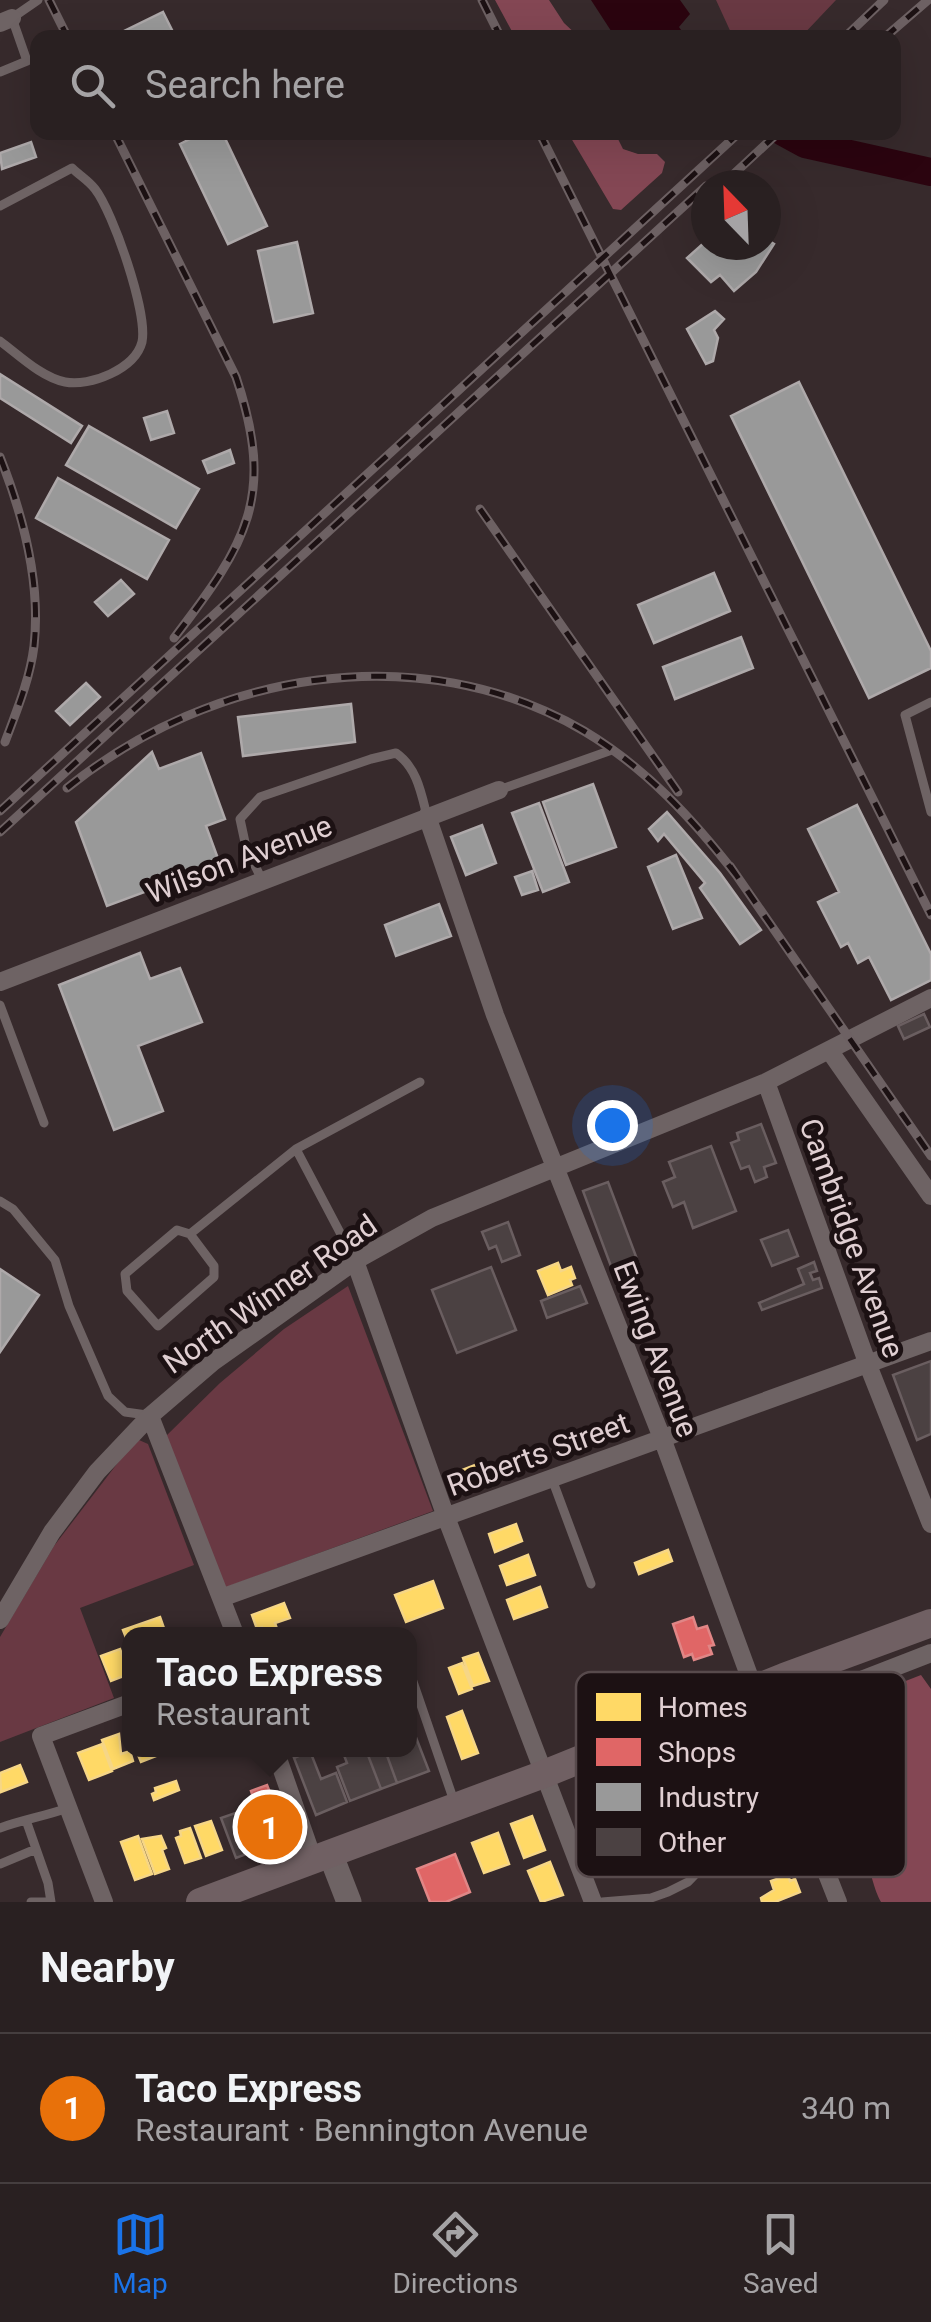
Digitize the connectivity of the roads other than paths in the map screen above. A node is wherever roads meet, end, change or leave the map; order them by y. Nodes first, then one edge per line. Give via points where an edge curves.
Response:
1 (38, 0) edge
2 (11, 14) edge
3 (0, 72) edge
4 (0, 206) edge
5 (0, 341) edge
6 (931, 702) edge
7 (609, 751) dead end
8 (499, 790) joint
9 (931, 812) edge
10 (427, 816) junction
11 (262, 880) junction
12 (0, 982) edge
13 (931, 998) edge
14 (0, 1005) edge
15 (829, 1050) junction
16 (420, 1082) dead end
17 (766, 1082) junction
18 (44, 1123) dead end
19 (296, 1149) junction
20 (555, 1166) junction
21 (931, 1196) edge
22 (0, 1201) edge
23 (190, 1234) junction
24 (355, 1261) junction
25 (931, 1342) edge
26 (868, 1364) junction
27 (150, 1416) junction
28 (662, 1438) junction
29 (552, 1478) junction
30 (446, 1517) junction
31 (931, 1524) edge
32 (591, 1584) dead end
33 (221, 1598) junction
34 (0, 1620) edge
35 (931, 1623) edge
36 (232, 1627) edge
37 (931, 1653) edge
38 (747, 1672) edge
39 (798, 1672) edge
40 (882, 1672) edge
41 (417, 1694) edge
42 (122, 1706) edge
43 (278, 1757) edge
44 (576, 1761) edge
45 (544, 1774) junction
46 (456, 1807) junction
47 (68, 1808) junction
48 (27, 1823) junction
49 (0, 1828) edge
50 (36, 1850) junction
51 (322, 1856) junction
52 (576, 1858) edge
53 (0, 1864) edge
54 (583, 1877) edge
55 (693, 1877) edge
56 (828, 1877) edge
57 (31, 1902) edge
58 (49, 1902) edge
59 (104, 1902) edge
60 (200, 1902) edge
61 (349, 1902) edge
62 (593, 1902) edge
63 (602, 1902) edge
64 (838, 1902) edge

1 - 2 lane
2 - 3 lane via 27,61
4 - 5 lane via 72,168 96,190 133,276 142,343 118,370 66,382
6 - 9 lane via 905,715
7 - 8 lane
8 - 10 street, Wilson Avenue
10 - 11 street, Wilson Avenue
10 - 11 lane via 408,761 396,753 260,797 240,819
10 - 20 street, Ewing Avenue
11 - 12 street, Wilson Avenue
13 - 15 street, North Winner Road
14 - 18 lane
15 - 17 street, North Winner Road
15 - 21 street
16 - 19 lane
17 - 20 street, North Winner Road
17 - 26 street, Cambridge Avenue
19 - 23 lane
19 - 24 lane
20 - 24 street, North Winner Road via 432,1218
20 - 28 street, Ewing Avenue
22 - 27 lane via 55,1260 108,1396 125,1412
23 - 23 lane via 176,1230 125,1274 127,1290 158,1326 214,1277 214,1266
24 - 27 street, North Winner Road via 213,1362
24 - 30 street
25 - 26 street, Roberts Street
26 - 28 street, Roberts Street
26 - 31 street, Cambridge Avenue
27 - 33 street
27 - 34 street, North Winner Road via 52,1532
28 - 29 street, Roberts Street
28 - 38 street, Ewing Avenue
29 - 30 street, Roberts Street
29 - 32 lane
30 - 33 street, Roberts Street
30 - 45 street
33 - 36 street
35 - 39 main road
37 - 40 street
41 - 46 lane
42 - 47 street via 41,1736
43 - 51 street
44 - 45 main road
45 - 46 main road
45 - 52 street
46 - 51 main road
47 - 48 lane
47 - 59 street
48 - 49 lane
48 - 50 lane
50 - 53 lane
50 - 58 lane
51 - 60 main road
51 - 61 street
54 - 62 street
55 - 63 lane via 651,1898
56 - 64 street, Ewing Avenue
57 - 58 lane

